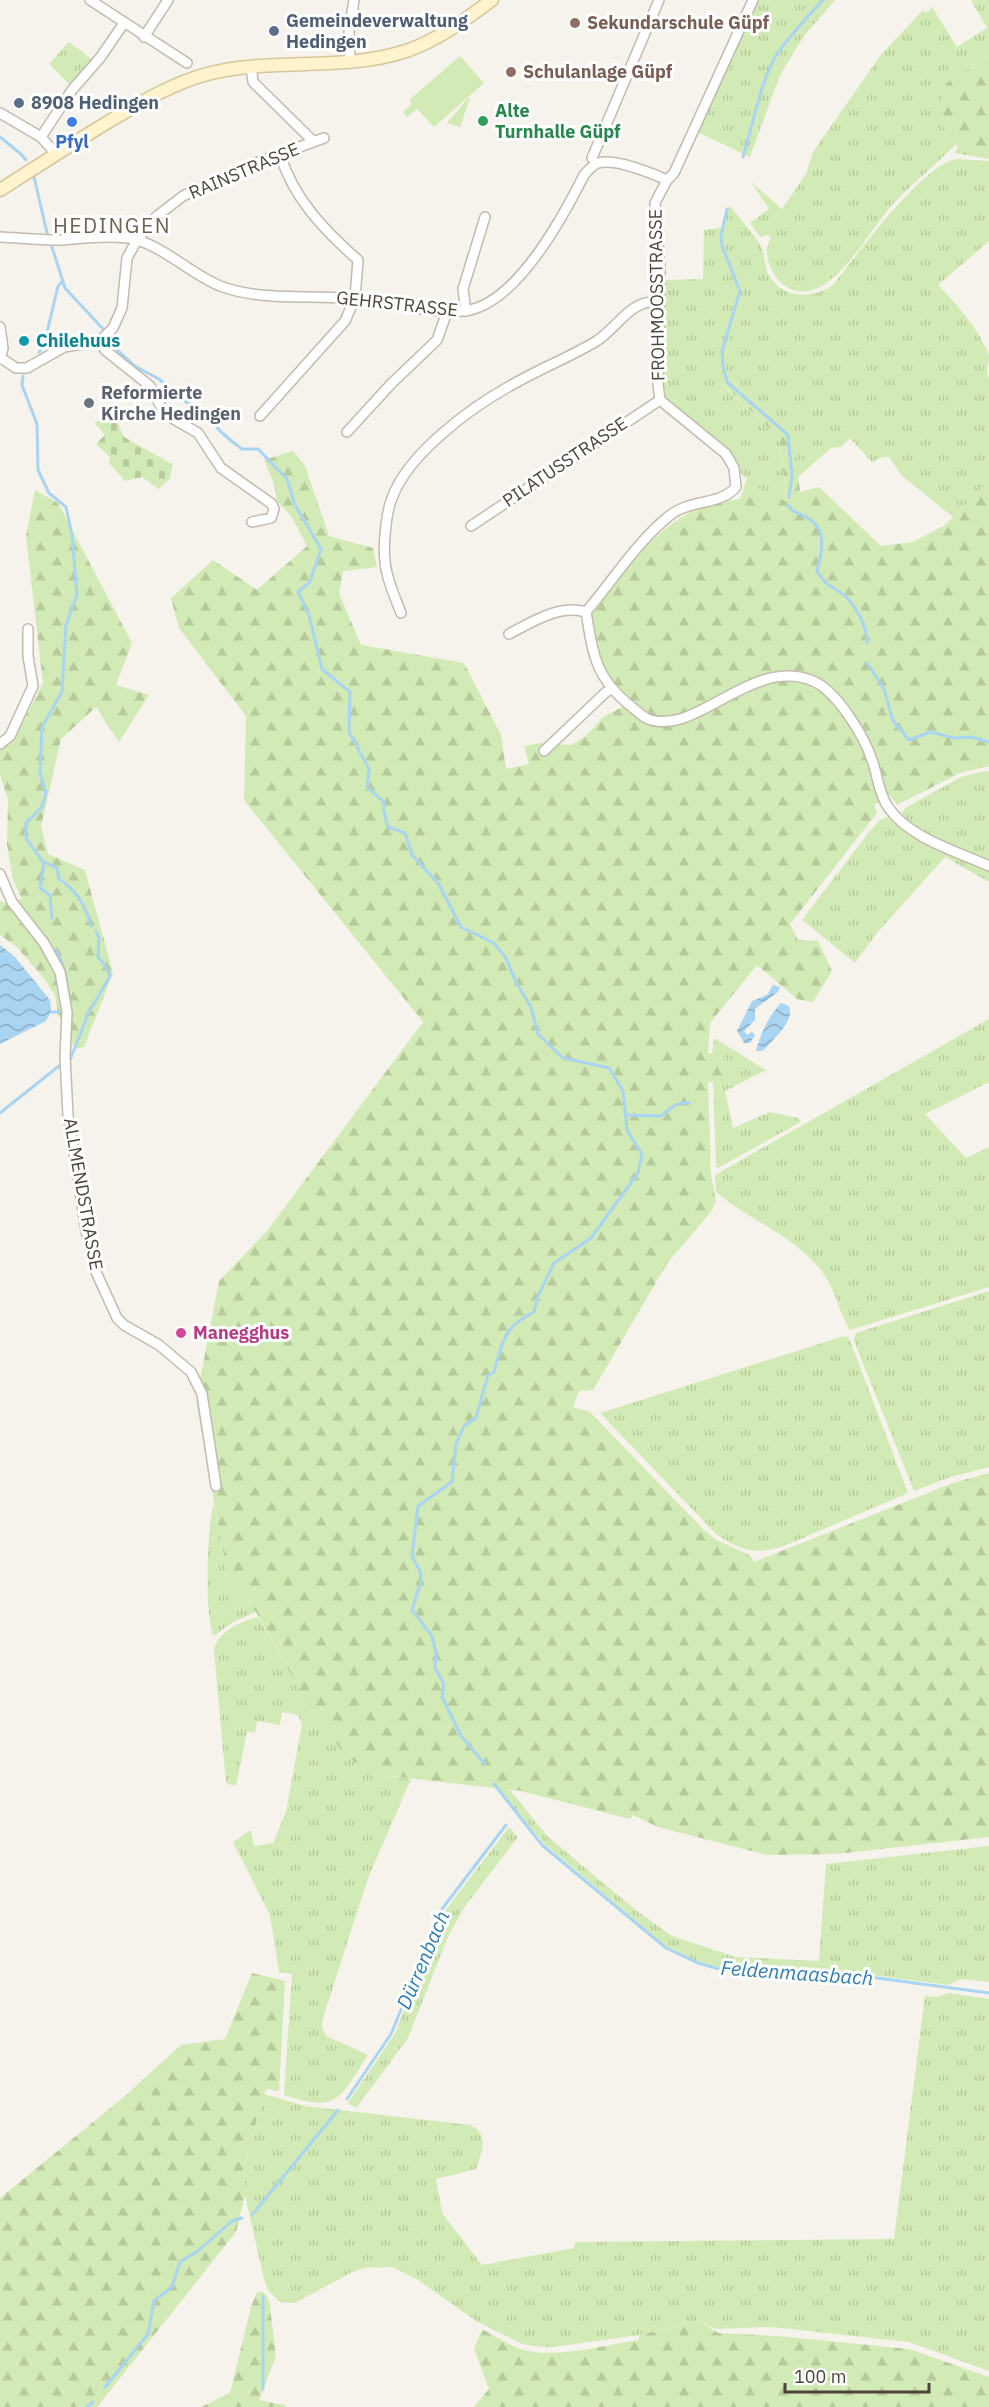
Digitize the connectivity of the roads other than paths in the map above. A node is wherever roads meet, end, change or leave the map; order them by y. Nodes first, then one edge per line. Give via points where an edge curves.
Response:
1 (90, 0) edge
2 (168, 0) edge
3 (355, 0) edge
4 (659, 0) edge
5 (753, 0) edge
6 (487, 2) edge
7 (124, 23) junction
8 (144, 37) junction
9 (350, 61) junction
10 (187, 63) dead end
11 (251, 67) junction
12 (0, 113) edge
13 (318, 129) dead end
14 (41, 137) junction
15 (318, 140) junction
16 (56, 154) junction
17 (280, 154) junction
18 (592, 158) dead end
19 (667, 180) junction
20 (0, 190) edge
21 (485, 216) dead end
22 (0, 237) edge
23 (137, 240) junction
24 (355, 298) junction
25 (658, 302) junction
26 (466, 311) junction
27 (447, 312) junction
28 (0, 327) edge
29 (100, 341) junction
30 (1, 358) edge
31 (660, 400) junction
32 (260, 416) dead end
33 (347, 432) dead end
34 (252, 522) dead end
35 (471, 526) dead end
36 (586, 612) junction
37 (401, 613) dead end
38 (28, 629) dead end
39 (509, 634) dead end
40 (612, 689) junction
41 (0, 744) edge
42 (544, 751) dead end
43 (989, 866) edge
44 (0, 874) edge
45 (216, 1486) dead end

1 - 7 street
2 - 8 street
3 - 9 street via 349,31
4 - 18 street
5 - 19 street, FROHMOOSSTRASSE via 674,173
6 - 9 main road via 415,48
7 - 8 street
7 - 14 street
8 - 10 street
9 - 11 main road
11 - 15 street via 253,82
11 - 16 main road via 209,74 168,89
12 - 14 street
13 - 15 street
14 - 16 street
15 - 17 street, RAINSTRASSE
16 - 20 main road
17 - 23 street, RAINSTRASSE via 183,196 157,216
17 - 24 street via 293,188 333,238 358,260
19 - 25 street, FROHMOOSSTRASSE via 655,203 660,267
19 - 26 street, GEHRSTRASSE via 623,165 599,163 592,167 510,288 487,305
21 - 26 street via 464,289
22 - 23 street
23 - 24 street, GEHRSTRASSE via 203,278 235,291 266,296
23 - 29 street, RAINSTRASSE via 127,258 122,308 113,328
24 - 27 street, GEHRSTRASSE
24 - 32 street via 345,321
25 - 31 street, FROHMOOSSTRASSE
25 - 37 street via 648,301 632,309 597,341 508,386 445,430 407,472 391,499 384,544 385,563
26 - 27 street, GEHRSTRASSE
27 - 33 street via 437,340
28 - 30 street
29 - 30 street via 64,347 27,368 16,368
29 - 34 street via 105,350 150,386 165,414 198,433 222,468 272,504 271,518
31 - 35 street, PILATUSSTRASSE
31 - 36 street, FROHMOOSSTRASSE via 726,454 734,468 736,487 729,495 684,506 669,516 628,558
36 - 39 street via 557,612
36 - 40 street via 594,659
38 - 41 street via 33,686 10,736
40 - 42 street
40 - 43 street via 647,718 669,721 684,718 774,675 796,675 815,682 828,691 854,723 873,760 880,793 894,814 920,834
44 - 45 street, ALLMENDSTRASSE via 12,902 44,943 60,972 67,1012 68,1115 96,1272 117,1318 191,1372 202,1394

